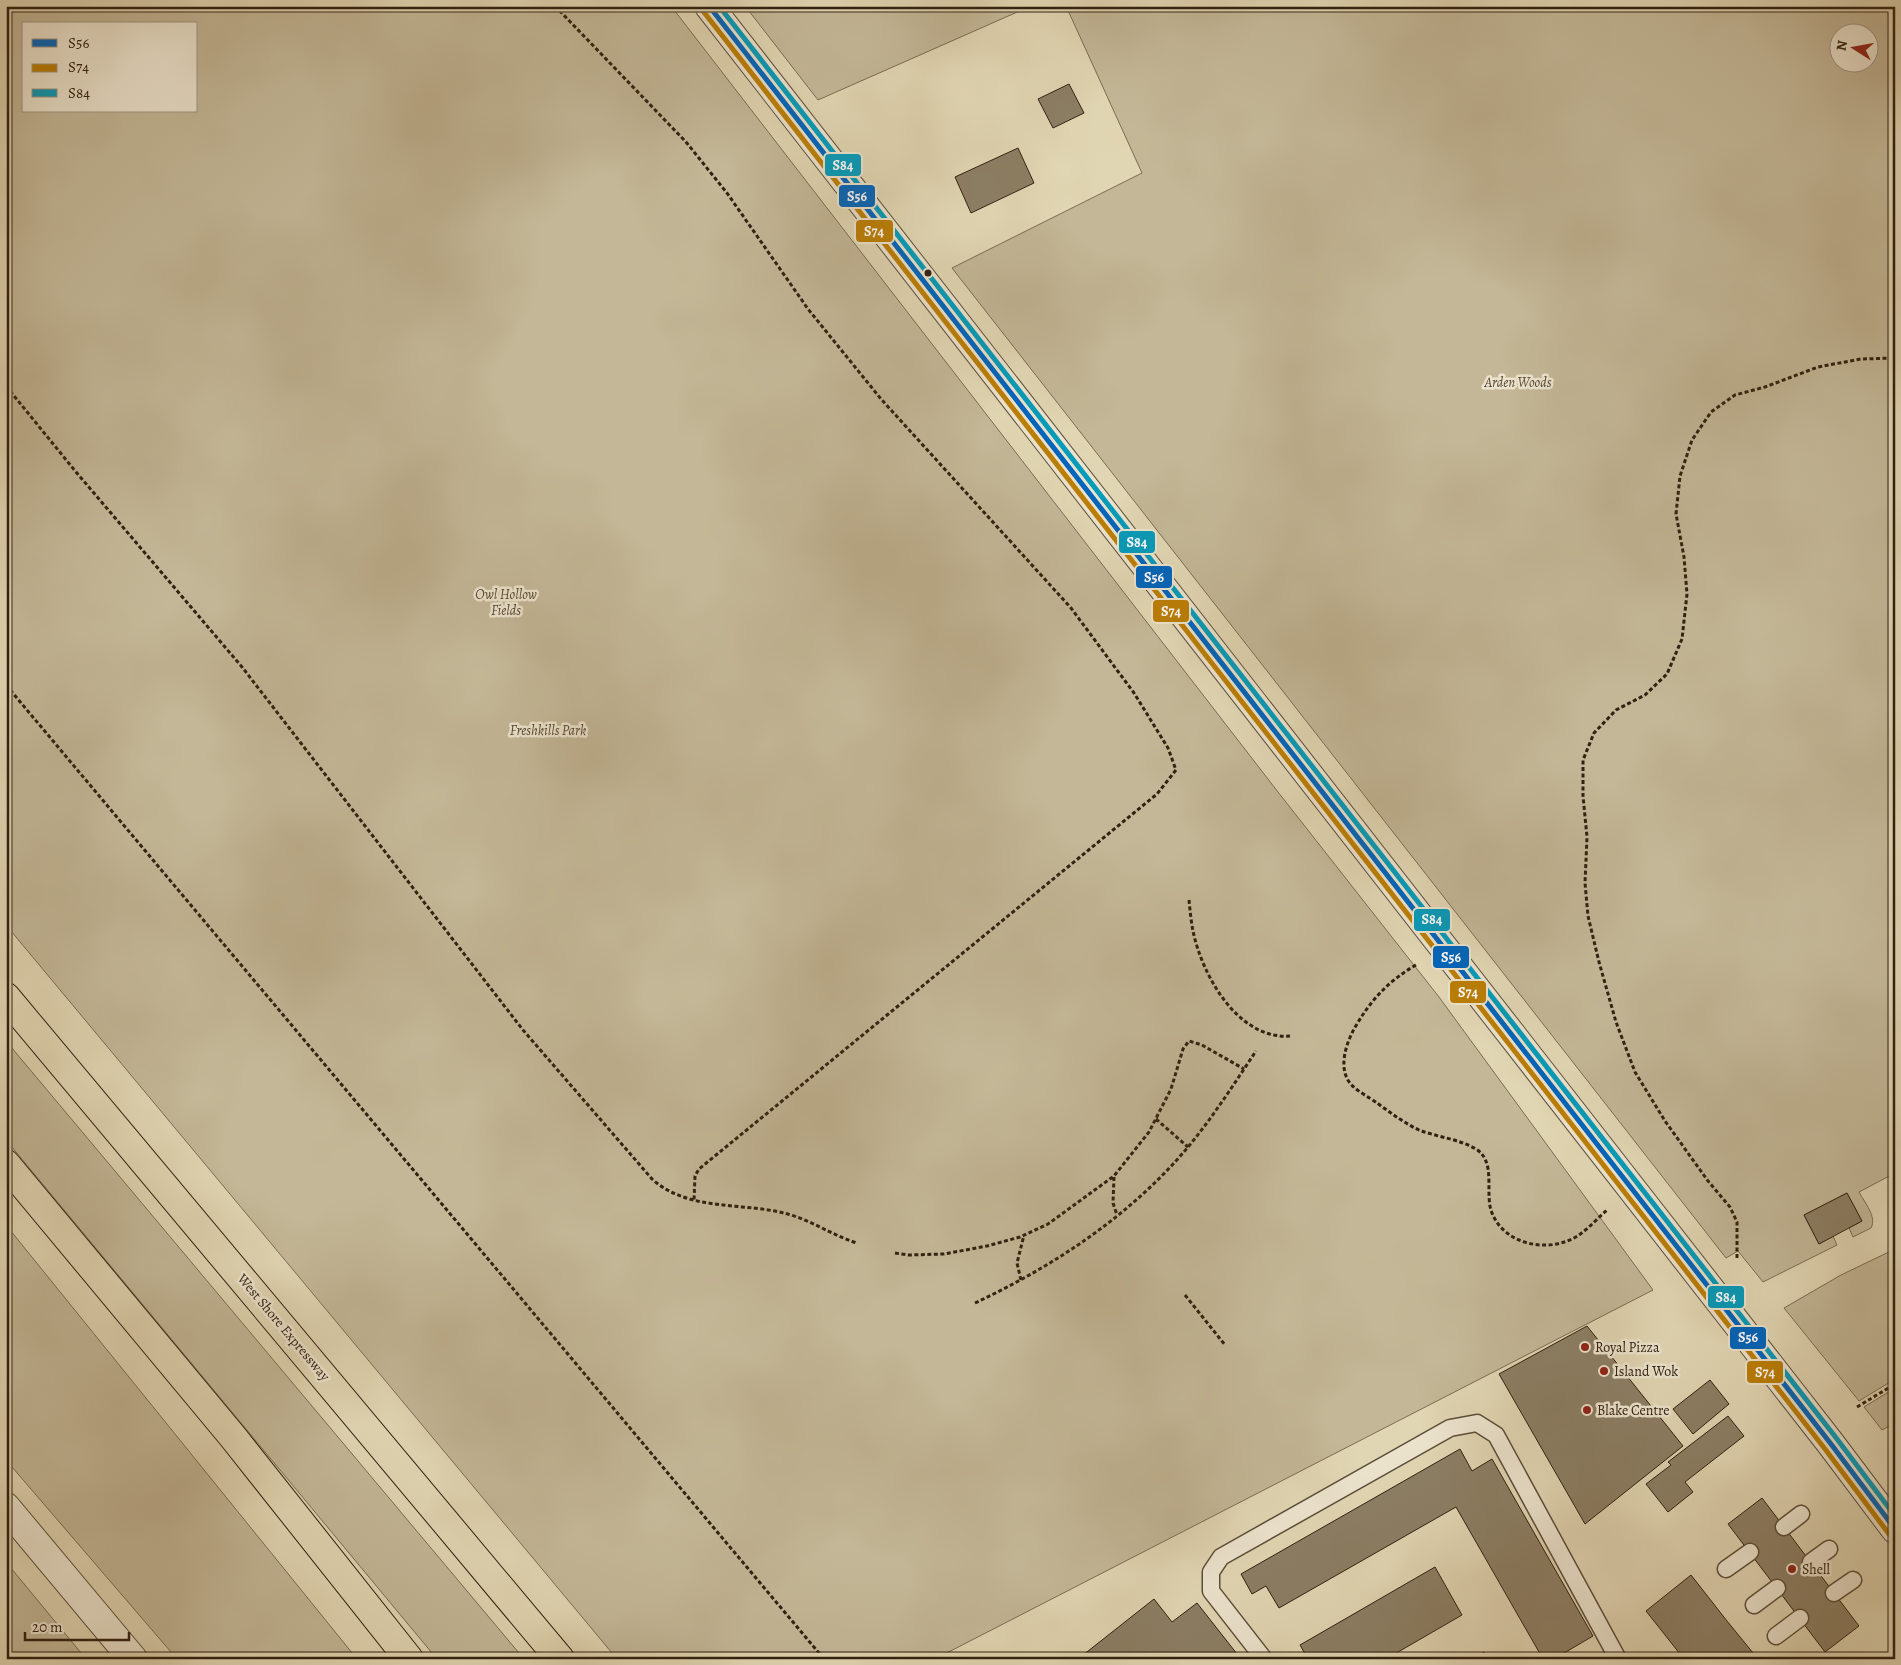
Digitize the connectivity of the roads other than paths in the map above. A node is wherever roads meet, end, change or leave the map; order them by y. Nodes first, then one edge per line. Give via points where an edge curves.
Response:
1 (709, 6) edge
2 (6, 997) edge
3 (6, 1164) edge
4 (6, 1507) edge
5 (1801, 1514) dead end
6 (1784, 1527) dead end
7 (1895, 1529) edge
8 (1829, 1549) dead end
9 (1750, 1552) dead end
10 (1811, 1562) dead end
11 (1726, 1569) dead end
12 (1853, 1580) dead end
13 (1777, 1588) dead end
14 (1834, 1593) dead end
15 (1754, 1605) dead end
16 (1800, 1618) dead end
17 (1776, 1636) dead end
18 (133, 1659) edge
19 (409, 1659) edge
20 (560, 1659) edge
21 (1264, 1659) edge
22 (1618, 1659) edge

1 - 7 street
2 - 20 highway, West Shore Expressway
3 - 19 highway via 233,1438
4 - 18 street
5 - 6 lane
8 - 10 lane
9 - 11 lane
12 - 14 lane
13 - 15 lane
16 - 17 lane
21 - 22 lane via 1211,1591 1211,1572 1221,1557 1450,1428 1477,1423 1496,1435

